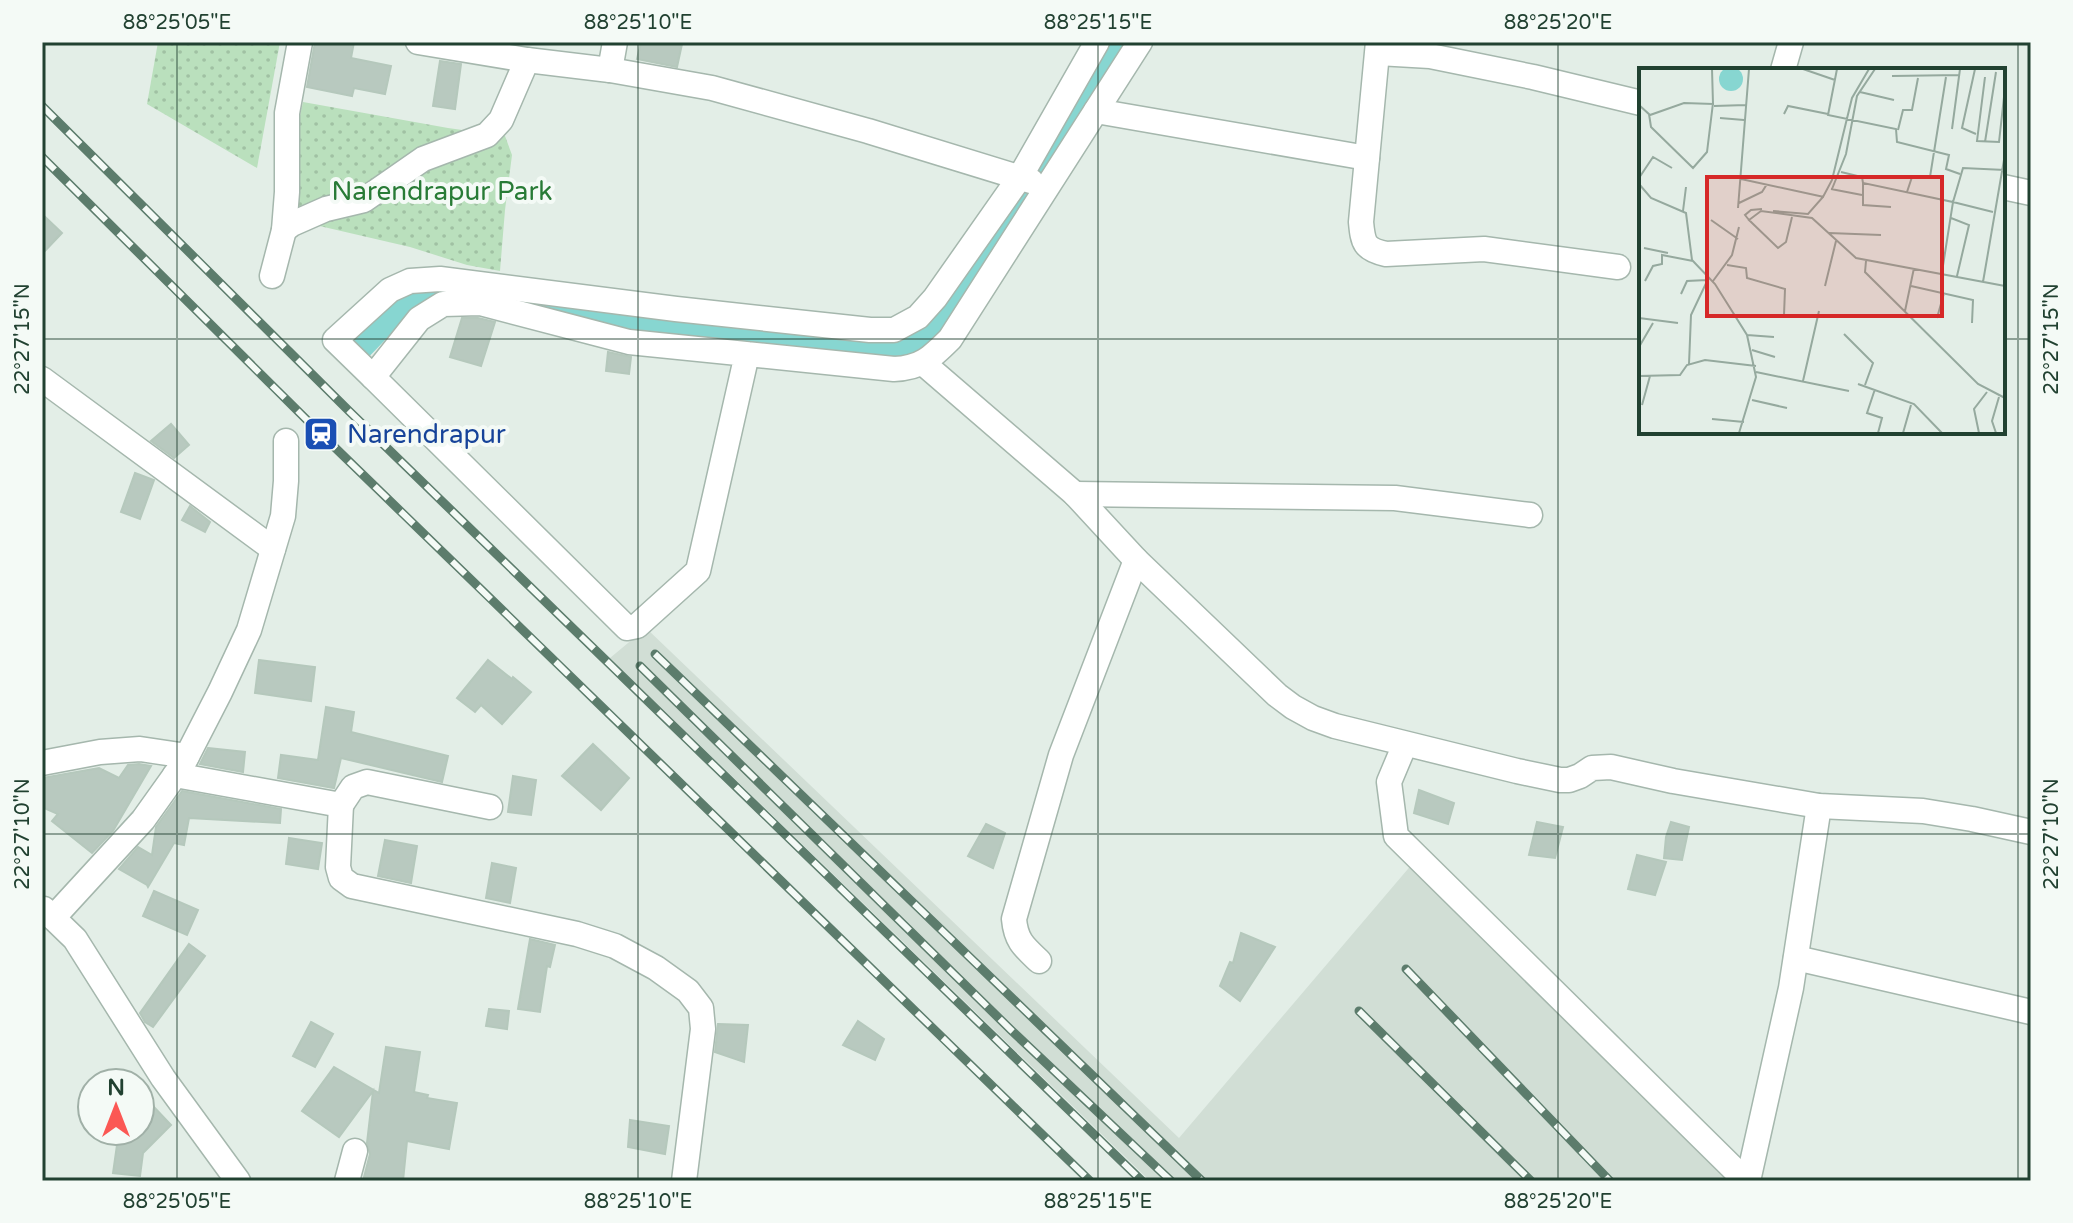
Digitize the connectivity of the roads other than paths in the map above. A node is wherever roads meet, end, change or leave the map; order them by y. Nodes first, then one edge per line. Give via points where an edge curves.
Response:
1 (300, 42) edge
2 (418, 42) edge
3 (615, 42) edge
4 (1097, 42) edge
5 (1140, 42) edge
6 (1791, 42) edge
7 (1378, 48) edge
8 (527, 60) junction
9 (1784, 68) edge
10 (610, 70) junction
11 (1639, 103) edge
12 (1096, 111) junction
13 (1367, 158) junction
14 (1020, 177) junction
15 (2005, 187) edge
16 (1047, 189) junction
17 (2031, 193) edge
18 (284, 230) junction
19 (1618, 267) dead end
20 (272, 276) dead end
21 (747, 354) junction
22 (923, 363) junction
23 (373, 377) junction
24 (42, 379) edge
25 (286, 441) dead end
26 (1075, 494) junction
27 (1530, 515) dead end
28 (273, 549) junction
29 (1136, 560) junction
30 (1405, 744) junction
31 (42, 763) edge
32 (181, 766) junction
33 (341, 805) junction
34 (1819, 806) junction
35 (490, 807) dead end
36 (2031, 832) edge
37 (48, 913) edge
38 (1796, 958) junction
39 (1039, 961) dead end
40 (2031, 1012) edge
41 (355, 1151) dead end
42 (238, 1181) edge
43 (347, 1181) edge
44 (684, 1181) edge
45 (1747, 1181) edge

1 - 18 street via 287,113
2 - 8 street
3 - 10 street
4 - 14 street
5 - 12 street
6 - 9 street
7 - 11 street
7 - 13 street
8 - 10 street
8 - 18 street via 501,120 487,135 423,159 364,200 326,209
10 - 14 street via 712,88
12 - 13 street
12 - 16 street
13 - 19 street via 1361,222 1363,241 1371,251 1484,249
14 - 16 street
14 - 23 street via 935,298 918,317 894,330 440,279 410,281 390,290 335,340
15 - 17 street
16 - 22 street via 950,339
18 - 20 street
21 - 22 street via 894,369
21 - 23 street via 629,342 480,303 443,304 419,319
21 - 23 street via 698,571 637,626 627,628
22 - 26 street
24 - 28 street
25 - 28 street via 283,516
26 - 27 street via 1395,498
26 - 29 street
28 - 32 street via 249,630
29 - 30 street via 1293,707 1335,726
29 - 39 street via 1061,755 1014,919 1015,934
30 - 34 street via 1560,780 1611,767
30 - 45 street via 1389,782 1396,836
31 - 32 street via 140,749
32 - 33 street
32 - 37 street via 143,820
33 - 35 street via 353,787 367,782
33 - 44 street via 338,867 341,878 352,886 577,934 615,946 688,991 701,1008 703,1029
34 - 36 street via 1923,811
34 - 38 street
37 - 42 street via 75,939 163,1078
38 - 40 street
38 - 45 street
41 - 43 street

